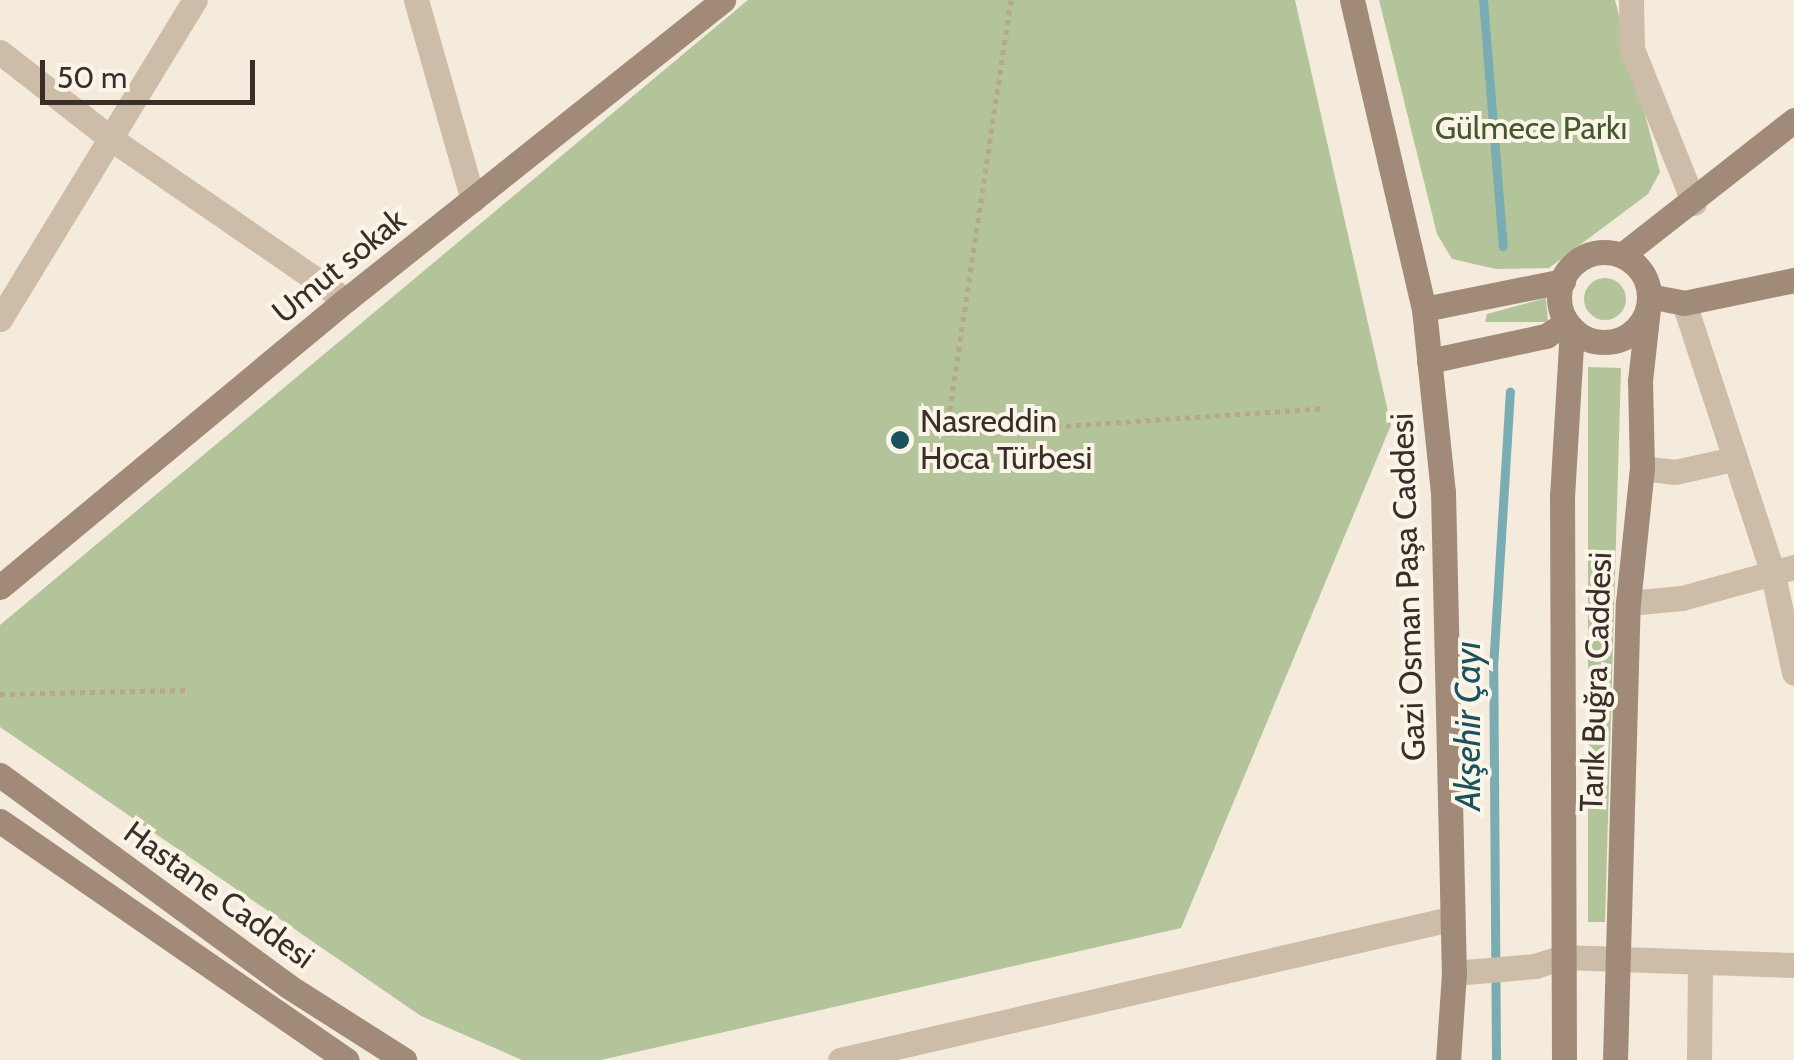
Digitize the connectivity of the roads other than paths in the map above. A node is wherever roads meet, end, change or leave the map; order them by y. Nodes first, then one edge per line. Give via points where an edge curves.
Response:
1 (195, 0) edge
2 (416, 0) edge
3 (723, 0) edge
4 (1352, 0) edge
5 (1630, 0) edge
6 (0, 52) edge
7 (1794, 120) edge
8 (110, 138) junction
9 (473, 200) junction
10 (1694, 204) junction
11 (1622, 255) junction
12 (1794, 280) edge
13 (1562, 281) junction
14 (346, 300) junction
15 (1649, 302) junction
16 (1684, 303) junction
17 (1424, 309) junction
18 (0, 319) edge
19 (1569, 325) junction
20 (1429, 361) junction
21 (1733, 459) junction
22 (1642, 468) junction
23 (1783, 568) edge
24 (0, 588) edge
25 (1628, 603) junction
26 (1794, 674) edge
27 (0, 775) edge
28 (0, 821) edge
29 (1450, 919) junction
30 (1562, 956) junction
31 (1619, 957) junction
32 (1700, 964) junction
33 (1794, 965) edge
34 (1454, 972) junction
35 (346, 1060) edge
36 (404, 1060) edge
37 (840, 1060) edge
38 (1448, 1060) edge
39 (1564, 1060) edge
40 (1614, 1060) edge
41 (1699, 1060) edge

1 - 8 street
2 - 9 street
3 - 9 street, Umut sokak
4 - 17 street, Gazi Osman Paşa Caddesi
5 - 10 street via 1632,49
6 - 8 street
7 - 10 street
8 - 14 street
8 - 18 street
9 - 14 street, Umut sokak
10 - 11 street
11 - 13 street via 1580,259
11 - 15 street via 1642,272
12 - 16 street
13 - 17 street
13 - 19 street via 1560,302
14 - 24 street, Umut sokak
15 - 16 street
15 - 19 street via 1636,330 1615,341 1592,340
15 - 22 street, Tarık Buğra Caddesi via 1640,381
16 - 21 street
17 - 20 street, Gazi Osman Paşa Caddesi
19 - 20 street
19 - 30 street, Tarık Buğra Caddesi via 1562,497
20 - 29 street, Gazi Osman Paşa Caddesi via 1443,492
21 - 22 street via 1674,472
21 - 23 street
22 - 25 street, Tarık Buğra Caddesi
23 - 25 street via 1682,598
23 - 26 street
25 - 31 street, Tarık Buğra Caddesi
27 - 36 street, Hastane Caddesi via 288,986
28 - 35 street, Hastane Caddesi
29 - 34 street, Gazi Osman Paşa Caddesi
29 - 37 street
30 - 31 street
30 - 34 street via 1535,966
30 - 39 street, Tarık Buğra Caddesi
31 - 32 street
31 - 40 street, Tarık Buğra Caddesi
32 - 33 street
32 - 41 street
34 - 38 street, Gazi Osman Paşa Caddesi

